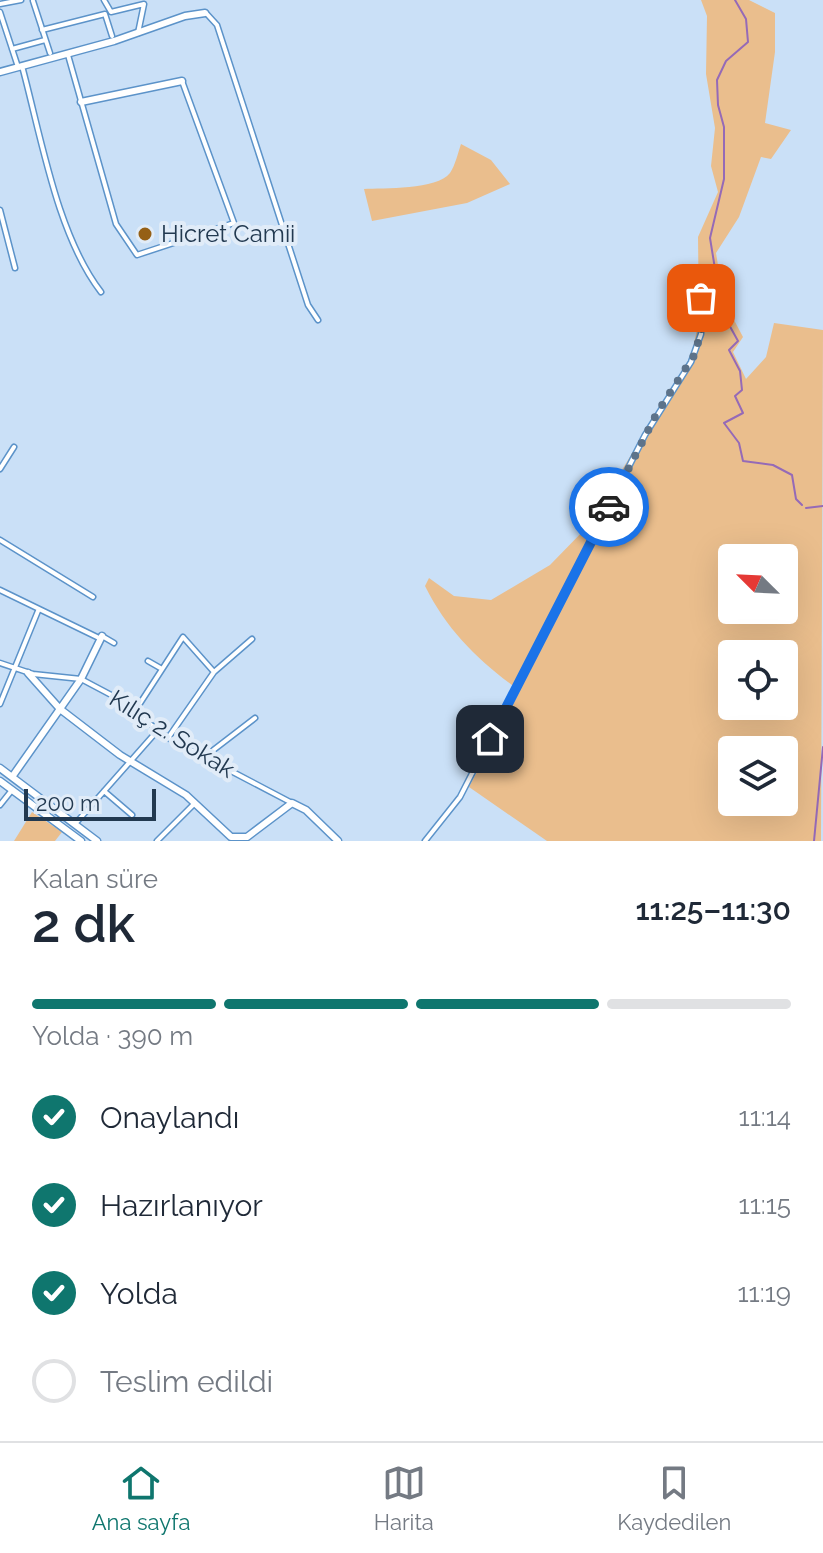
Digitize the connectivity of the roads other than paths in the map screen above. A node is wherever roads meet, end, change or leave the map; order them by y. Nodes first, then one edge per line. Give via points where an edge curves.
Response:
1 (21, 0) edge
2 (104, 0) edge
3 (33, 1) edge
4 (2, 4) edge
5 (0, 12) edge
6 (108, 13) junction
7 (205, 13) joint
8 (42, 30) junction
9 (138, 33) junction
10 (8, 34) junction
11 (0, 36) edge
12 (112, 36) dead end
13 (46, 40) junction
14 (12, 49) junction
15 (50, 53) dead end
16 (68, 55) junction
17 (20, 67) junction
18 (0, 72) edge
19 (182, 81) joint
20 (81, 102) junction
21 (0, 210) edge
22 (15, 268) dead end
23 (101, 292) dead end
24 (701, 298) dead end
25 (318, 320) dead end
26 (14, 447) dead end
27 (0, 469) edge
28 (0, 540) edge
29 (0, 590) edge
30 (93, 597) dead end
31 (39, 610) junction
32 (101, 638) junction
33 (252, 639) dead end
34 (114, 643) dead end
35 (148, 661) dead end
36 (0, 663) edge
37 (162, 669) junction
38 (17, 670) junction
39 (214, 672) junction
40 (28, 673) junction
41 (81, 679) junction
42 (0, 704) edge
43 (60, 709) junction
44 (135, 711) junction
45 (255, 718) dead end
46 (158, 730) junction
47 (168, 738) junction
48 (203, 758) junction
49 (130, 762) junction
50 (0, 768) edge
51 (12, 777) junction
52 (0, 781) edge
53 (12, 790) junction
54 (104, 791) junction
55 (195, 803) junction
56 (292, 803) junction
57 (0, 805) edge
58 (132, 815) dead end
59 (75, 824) junction
60 (81, 841) edge
61 (97, 841) edge
62 (157, 841) edge
63 (338, 841) edge
64 (425, 841) edge

1 - 4 street
2 - 6 street
3 - 8 street
5 - 10 street
6 - 8 street
6 - 9 street via 144,4
6 - 12 street
7 - 9 street
7 - 25 street via 217,25 308,305
8 - 13 street
9 - 16 street
10 - 11 street
10 - 14 street
13 - 14 street
13 - 15 street
14 - 17 street
16 - 17 street
16 - 20 street
17 - 18 street
17 - 23 street via 61,205 85,267
19 - 20 street
19 - 20 street via 234,223 137,255 118,232
21 - 22 street
24 - 64 street via 701,334 691,362 645,435 460,797
26 - 27 street
28 - 30 street
29 - 31 street
31 - 32 street
31 - 38 street
32 - 34 street
32 - 41 street
33 - 39 street
35 - 37 street
36 - 38 street
37 - 39 street via 183,637
37 - 44 street
38 - 40 street
38 - 42 street
39 - 47 street
40 - 41 street
40 - 43 street
41 - 43 street
41 - 44 street, Kılıç 2. Sokak
43 - 49 street
43 - 51 street
44 - 46 street, Kılıç 2. Sokak
45 - 48 street
46 - 47 street, Kılıç 2. Sokak
46 - 49 street
47 - 48 street, Kılıç 2. Sokak
48 - 56 street, Kılıç 2. Sokak
49 - 54 street
49 - 55 street
50 - 51 street
51 - 59 street
52 - 53 street
53 - 57 street
53 - 60 street
54 - 58 street
54 - 59 street
55 - 56 street via 225,834 238,839
55 - 62 street
56 - 63 street, Kılıç 2. Sokak
59 - 61 street

